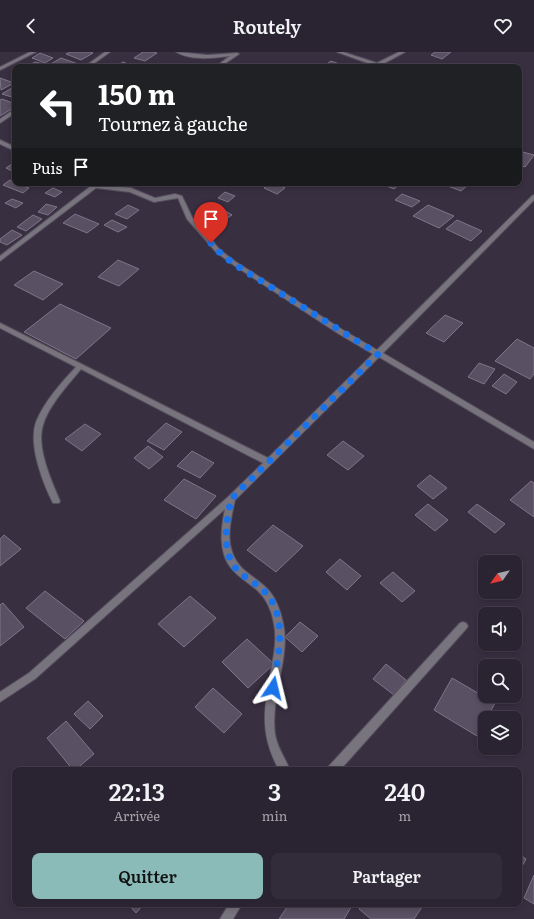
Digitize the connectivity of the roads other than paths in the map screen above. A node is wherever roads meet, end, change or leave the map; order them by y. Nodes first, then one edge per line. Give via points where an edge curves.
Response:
1 (34, 52) edge
2 (108, 52) edge
3 (178, 52) edge
4 (339, 52) edge
5 (403, 52) edge
6 (238, 53) edge
7 (90, 64) edge
8 (222, 64) edge
9 (371, 64) edge
10 (380, 64) edge
11 (0, 69) edge
12 (12, 113) edge
13 (0, 121) edge
14 (0, 142) edge
15 (12, 148) edge
16 (97, 186) edge
17 (105, 186) edge
18 (534, 197) edge
19 (0, 258) edge
20 (0, 325) edge
21 (378, 354) junction
22 (80, 366) junction
23 (534, 446) edge
24 (269, 462) junction
25 (231, 499) junction
26 (56, 501) dead end
27 (463, 626) dead end
28 (0, 697) edge
29 (282, 767) edge
30 (336, 767) edge
31 (234, 907) edge
32 (226, 919) edge

1 - 11 street
2 - 7 street
3 - 6 street via 200,58
4 - 9 street
5 - 10 street
6 - 8 street
12 - 13 street
14 - 15 street
16 - 19 street
17 - 21 street via 131,190 154,200 180,197 189,218 218,251
18 - 21 street
20 - 22 street
21 - 23 street
21 - 24 street
22 - 24 street
22 - 26 street via 61,388 38,429 38,442 48,485
24 - 25 street
25 - 28 street via 32,676
25 - 29 street via 226,524 226,547 233,565 260,586 273,603 279,624 280,646 270,702 270,734
27 - 30 street
31 - 32 street

